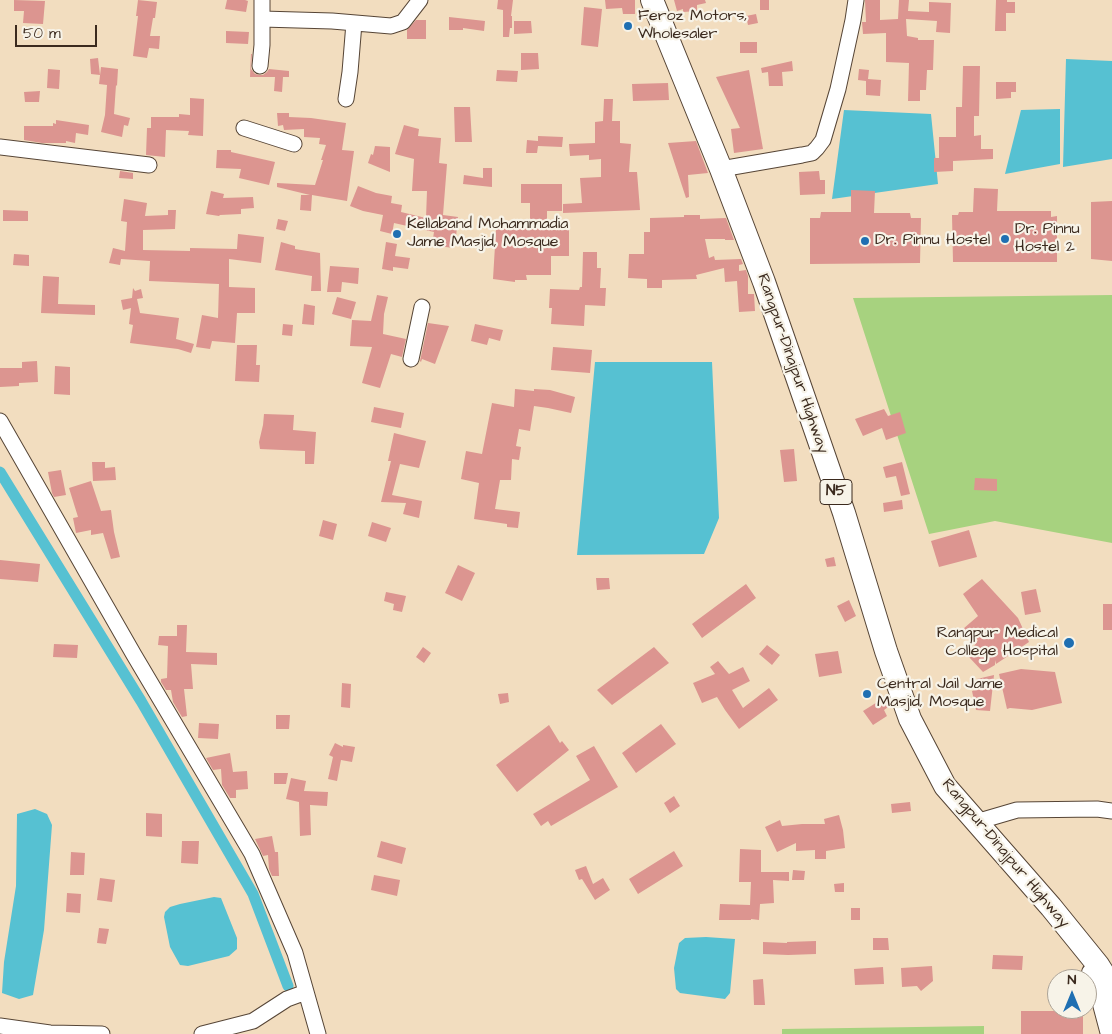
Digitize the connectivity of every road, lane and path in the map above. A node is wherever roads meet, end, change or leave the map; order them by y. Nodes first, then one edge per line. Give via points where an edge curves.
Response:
1 (262, 0) edge
2 (420, 0) edge
3 (652, 0) edge
4 (856, 0) edge
5 (262, 19) junction
6 (354, 23) junction
7 (260, 66) dead end
8 (346, 99) dead end
9 (244, 128) dead end
10 (294, 144) dead end
11 (0, 147) edge
12 (149, 165) dead end
13 (721, 169) junction
14 (422, 307) dead end
15 (411, 359) dead end
16 (0, 421) edge
17 (1112, 811) edge
18 (976, 822) junction
19 (1082, 946) junction
20 (1112, 987) edge
21 (306, 992) junction
22 (0, 1026) edge
23 (102, 1034) edge
24 (202, 1034) edge
25 (318, 1034) edge
26 (1112, 1034) edge

1 - 5 street
2 - 6 street via 397,25
3 - 13 highway, Rangpur-Dinajpur Highway / N5
4 - 13 street via 838,89 823,140 817,148 802,156
5 - 6 street
5 - 7 street
6 - 8 street
9 - 10 street
11 - 12 street
13 - 18 highway, Rangpur-Dinajpur Highway / N5 via 771,300 910,719 944,786
14 - 15 street
16 - 21 street via 252,854 294,953
17 - 18 street via 1017,810
18 - 19 highway, Rangpur-Dinajpur Highway / N5
19 - 20 highway
19 - 26 highway, N5 via 1100,989
21 - 24 street via 287,999 253,1021
21 - 25 street
22 - 23 street via 50,1033

